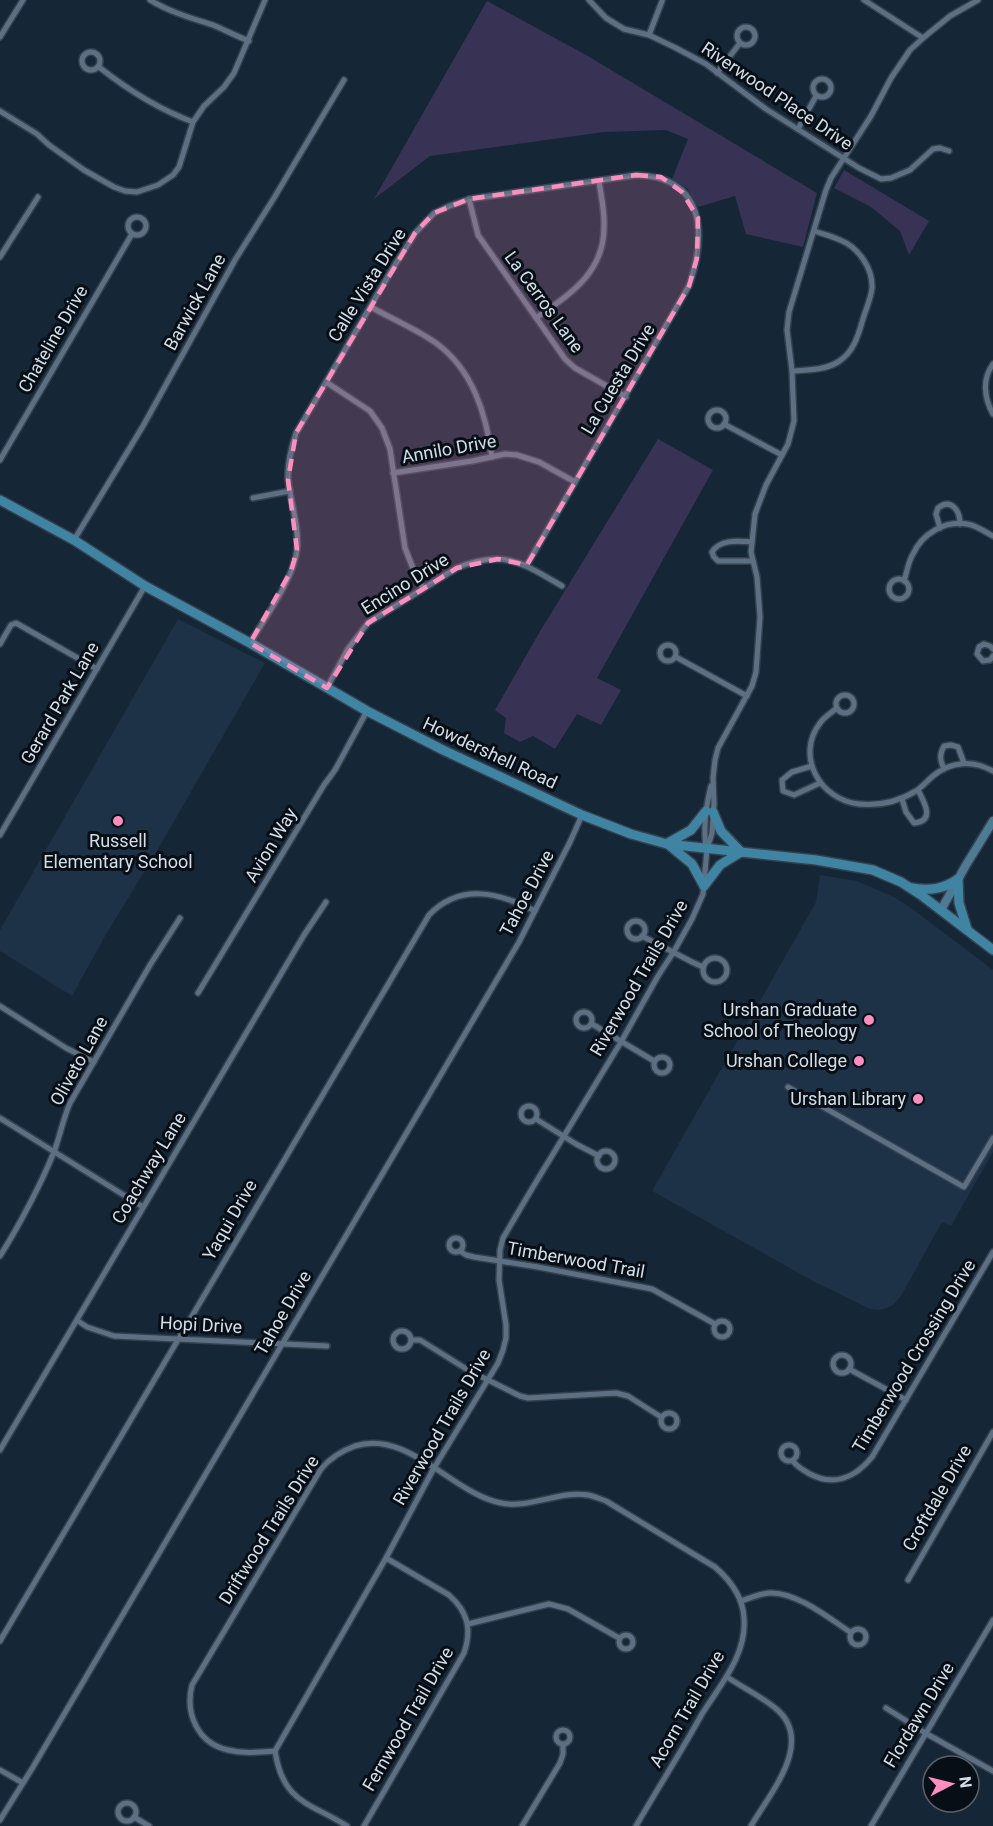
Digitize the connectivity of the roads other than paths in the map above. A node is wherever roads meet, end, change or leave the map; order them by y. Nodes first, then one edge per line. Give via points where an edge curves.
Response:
1 (22, 0) edge
2 (150, 0) edge
3 (265, 0) edge
4 (589, 0) edge
5 (661, 0) edge
6 (669, 0) edge
7 (864, 0) edge
8 (978, 0) edge
9 (649, 35) junction
10 (0, 37) edge
11 (923, 38) junction
12 (249, 41) junction
13 (740, 43) dead end
14 (99, 66) dead end
15 (717, 73) junction
16 (344, 80) dead end
17 (816, 96) dead end
18 (0, 111) edge
19 (193, 122) junction
20 (798, 129) junction
21 (949, 151) dead end
22 (844, 159) junction
23 (599, 181) junction
24 (38, 197) dead end
25 (469, 198) junction
26 (690, 200) joint
27 (814, 231) junction
28 (132, 234) dead end
29 (2, 247) edge
30 (0, 257) edge
31 (371, 307) junction
32 (536, 318) junction
33 (993, 364) edge
34 (792, 371) junction
35 (326, 382) junction
36 (626, 397) junction
37 (993, 414) edge
38 (724, 424) dead end
39 (782, 455) junction
40 (492, 456) junction
41 (0, 460) edge
42 (393, 473) junction
43 (575, 482) junction
44 (290, 490) junction
45 (253, 498) dead end
46 (0, 500) edge
47 (960, 524) junction
48 (940, 528) junction
49 (993, 536) edge
50 (74, 540) junction
51 (752, 542) junction
52 (753, 561) junction
53 (527, 565) junction
54 (904, 581) dead end
55 (145, 586) junction
56 (562, 586) dead end
57 (423, 588) junction
58 (250, 643) junction
59 (0, 644) edge
60 (993, 649) edge
61 (676, 657) dead end
62 (993, 657) edge
63 (97, 669) junction
64 (327, 688) junction
65 (747, 696) junction
66 (837, 708) dead end
67 (367, 711) junction
68 (964, 764) junction
69 (812, 765) junction
70 (944, 769) junction
71 (993, 771) edge
72 (820, 783) junction
73 (918, 790) junction
74 (902, 799) junction
75 (710, 811) junction
76 (582, 815) junction
77 (993, 821) edge
78 (0, 835) edge
79 (667, 844) junction
80 (707, 849) junction
81 (741, 852) junction
82 (958, 879) junction
83 (704, 886) junction
84 (910, 888) junction
85 (326, 902) dead end
86 (941, 910) junction
87 (535, 911) junction
88 (180, 918) dead end
89 (968, 930) junction
90 (642, 936) dead end
91 (993, 950) edge
92 (673, 953) junction
93 (703, 967) junction
94 (198, 993) dead end
95 (0, 1006) edge
96 (592, 1024) dead end
97 (621, 1042) junction
98 (654, 1061) dead end
99 (94, 1062) junction
100 (788, 1087) dead end
101 (0, 1118) edge
102 (536, 1119) dead end
103 (564, 1136) junction
104 (993, 1138) edge
105 (54, 1151) junction
106 (599, 1155) dead end
107 (143, 1207) junction
108 (460, 1251) dead end
109 (993, 1252) edge
110 (0, 1256) edge
111 (499, 1261) junction
112 (78, 1321) junction
113 (715, 1324) dead end
114 (177, 1339) junction
115 (411, 1340) dead end
116 (282, 1344) junction
117 (327, 1346) dead end
118 (849, 1369) dead end
119 (488, 1380) junction
120 (906, 1400) junction
121 (662, 1417) dead end
122 (993, 1432) edge
123 (0, 1450) edge
124 (793, 1461) dead end
125 (434, 1468) junction
126 (386, 1558) junction
127 (908, 1580) dead end
128 (741, 1601) junction
129 (993, 1620) edge
130 (468, 1624) junction
131 (850, 1632) dead end
132 (619, 1638) dead end
133 (0, 1641) edge
134 (727, 1677) junction
135 (886, 1708) dead end
136 (927, 1734) junction
137 (563, 1744) dead end
138 (275, 1751) junction
139 (0, 1770) edge
140 (993, 1771) edge
141 (23, 1783) junction
142 (134, 1817) dead end
143 (0, 1820) edge
144 (149, 1826) edge
145 (347, 1826) edge
146 (364, 1826) edge
147 (522, 1826) edge
148 (636, 1826) edge
149 (751, 1826) edge
150 (871, 1826) edge

1 - 10 street
2 - 12 street
3 - 12 street
4 - 9 street, Riverwood Place Drive via 606,18 624,29
5 - 6 street
5 - 9 street
7 - 11 street
8 - 11 street
9 - 15 street, Riverwood Place Drive
11 - 22 street via 891,78
12 - 19 street via 224,87
13 - 15 street
14 - 19 street via 144,99
15 - 20 street, Riverwood Place Drive
16 - 50 street, Barwick Lane
17 - 20 street
18 - 19 street via 84,170 114,187 137,192 173,175 183,158
20 - 22 street, Riverwood Place Drive
21 - 22 street, Riverwood Place Drive via 933,148 910,170 881,179
22 - 27 street via 826,190
23 - 25 street, Calle Vista Drive
23 - 26 street, Calle Vista Drive via 636,175 661,177
23 - 32 street via 605,225 602,249 583,283
24 - 29 street
25 - 31 street, Calle Vista Drive via 434,213 415,233
25 - 32 street, La Cerros Lane via 478,235
26 - 36 street, La Cuesta Drive via 699,226 694,272
27 - 34 street via 789,312
27 - 34 street via 852,247 867,266 872,288 852,349 828,366
28 - 41 street, Chateline Drive
29 - 30 street
31 - 35 street, Calle Vista Drive
31 - 40 street via 437,344 457,364 480,403
32 - 36 street, La Cerros Lane via 575,368
33 - 37 street via 985,393
34 - 39 street via 794,421
35 - 42 street via 377,419 390,449
35 - 44 street, Calle Vista Drive via 293,443
36 - 43 street, La Cuesta Drive
38 - 39 street
39 - 51 street via 765,484 755,514
40 - 42 street, Annilo Drive
40 - 43 street, Annilo Drive via 528,457
42 - 57 street via 405,548
43 - 53 street, La Cuesta Drive
44 - 45 street
44 - 58 street, Calle Vista Drive via 297,550 283,588
46 - 50 main road, Howdershell Road
47 - 48 street
47 - 48 street via 954,506 944,504 936,514
47 - 49 street
48 - 54 street via 915,549
50 - 55 main road, Howdershell Road
51 - 52 street
51 - 52 street via 718,544 712,552 718,561
52 - 65 street via 760,637 756,672
53 - 56 street, Encino Drive
53 - 57 street, Encino Drive via 507,559 472,562
55 - 58 main road, Howdershell Road
55 - 63 street, Gerard Park Lane
57 - 64 street, Encino Drive via 368,623 348,649
58 - 64 main road, Howdershell Road
59 - 63 street via 16,623
60 - 62 street via 984,644 977,651 983,661
61 - 65 street
63 - 78 street, Gerard Park Lane
64 - 67 main road, Howdershell Road
65 - 75 street, Riverwood Trails Drive via 718,748
66 - 69 street via 821,720 813,735
67 - 76 main road, Howdershell Road
67 - 94 street, Avion Way
68 - 70 street
68 - 70 street via 958,747 944,746 940,760
68 - 71 street via 983,765
69 - 72 street
69 - 72 street via 785,777 783,791 794,795
70 - 73 street
72 - 74 street via 850,802 879,804
73 - 74 street
73 - 74 street via 927,808 925,819 914,823
75 - 79 main road via 691,830
75 - 80 street, Riverwood Trails Drive via 704,833
75 - 81 main road via 721,831
76 - 79 main road, Howdershell Road
76 - 87 street, Tahoe Drive
77 - 82 street
79 - 80 main road, Howdershell Road
79 - 83 main road via 692,864
80 - 81 main road, Howdershell Road
80 - 83 street, Riverwood Trails Drive
81 - 83 main road via 720,865
81 - 84 main road, Howdershell Road via 873,870
82 - 84 main road via 936,889
82 - 86 street
82 - 89 main road
83 - 92 street, Riverwood Trails Drive via 692,920
84 - 86 main road, Howdershell Road
85 - 107 street, Coachway Lane
86 - 89 main road, Howdershell Road
87 - 114 street, Yaqui Drive via 505,898 467,894 438,905 429,915
87 - 116 street, Tahoe Drive
88 - 99 street, Oliveto Lane
89 - 91 main road, Howdershell Road
90 - 92 street
92 - 93 street
92 - 97 street, Riverwood Trails Drive
93 - 93 street via 704,976 712,982 721,981 727,974 726,964 719,958 709,960
95 - 99 street
96 - 97 street
97 - 98 street
97 - 103 street, Riverwood Trails Drive
99 - 105 street, Oliveto Lane via 70,1103
100 - 104 street via 964,1187
101 - 105 street
102 - 103 street
103 - 106 street
103 - 111 street, Riverwood Trails Drive via 503,1238
105 - 107 street
105 - 110 street, Oliveto Lane
107 - 112 street, Coachway Lane
108 - 111 street, Timberwood Trail
109 - 120 street, Timberwood Crossing Drive
111 - 113 street, Timberwood Trail via 652,1289
111 - 119 street, Riverwood Trails Drive via 506,1338
112 - 114 street, Hopi Drive via 114,1336
112 - 123 street, Coachway Lane
114 - 116 street, Hopi Drive
114 - 133 street, Yaqui Drive
115 - 119 street via 420,1340
116 - 117 street, Hopi Drive
116 - 141 street, Tahoe Drive
118 - 120 street
119 - 121 street via 528,1398 616,1393
119 - 125 street, Riverwood Trails Drive
120 - 124 street, Timberwood Crossing Drive via 872,1458 853,1475 840,1479 816,1477
122 - 127 street, Croftdale Drive
125 - 126 street, Riverwood Trails Drive
125 - 128 street, Driftwood Trails Drive via 477,1495 505,1504 577,1494 606,1501 715,1567
125 - 138 street, Driftwood Trails Drive via 398,1448 373,1443 352,1447 330,1458 196,1676 190,1712 208,1741 228,1750
126 - 130 street via 449,1594
126 - 138 street, Riverwood Trails Drive
128 - 131 street via 769,1593 791,1597
128 - 134 street, Acorn Trail Drive via 742,1638
129 - 136 street, Flordawn Drive
130 - 132 street via 549,1604 568,1609
130 - 146 street, Fernwood Trail Drive via 464,1653
134 - 148 street, Acorn Trail Drive
134 - 149 street via 775,1707 792,1733 787,1765
135 - 136 street
136 - 140 street
136 - 150 street, Flordawn Drive
137 - 147 street via 560,1763
138 - 145 street via 282,1777 295,1797
139 - 141 street
141 - 143 street, Tahoe Drive
142 - 144 street

